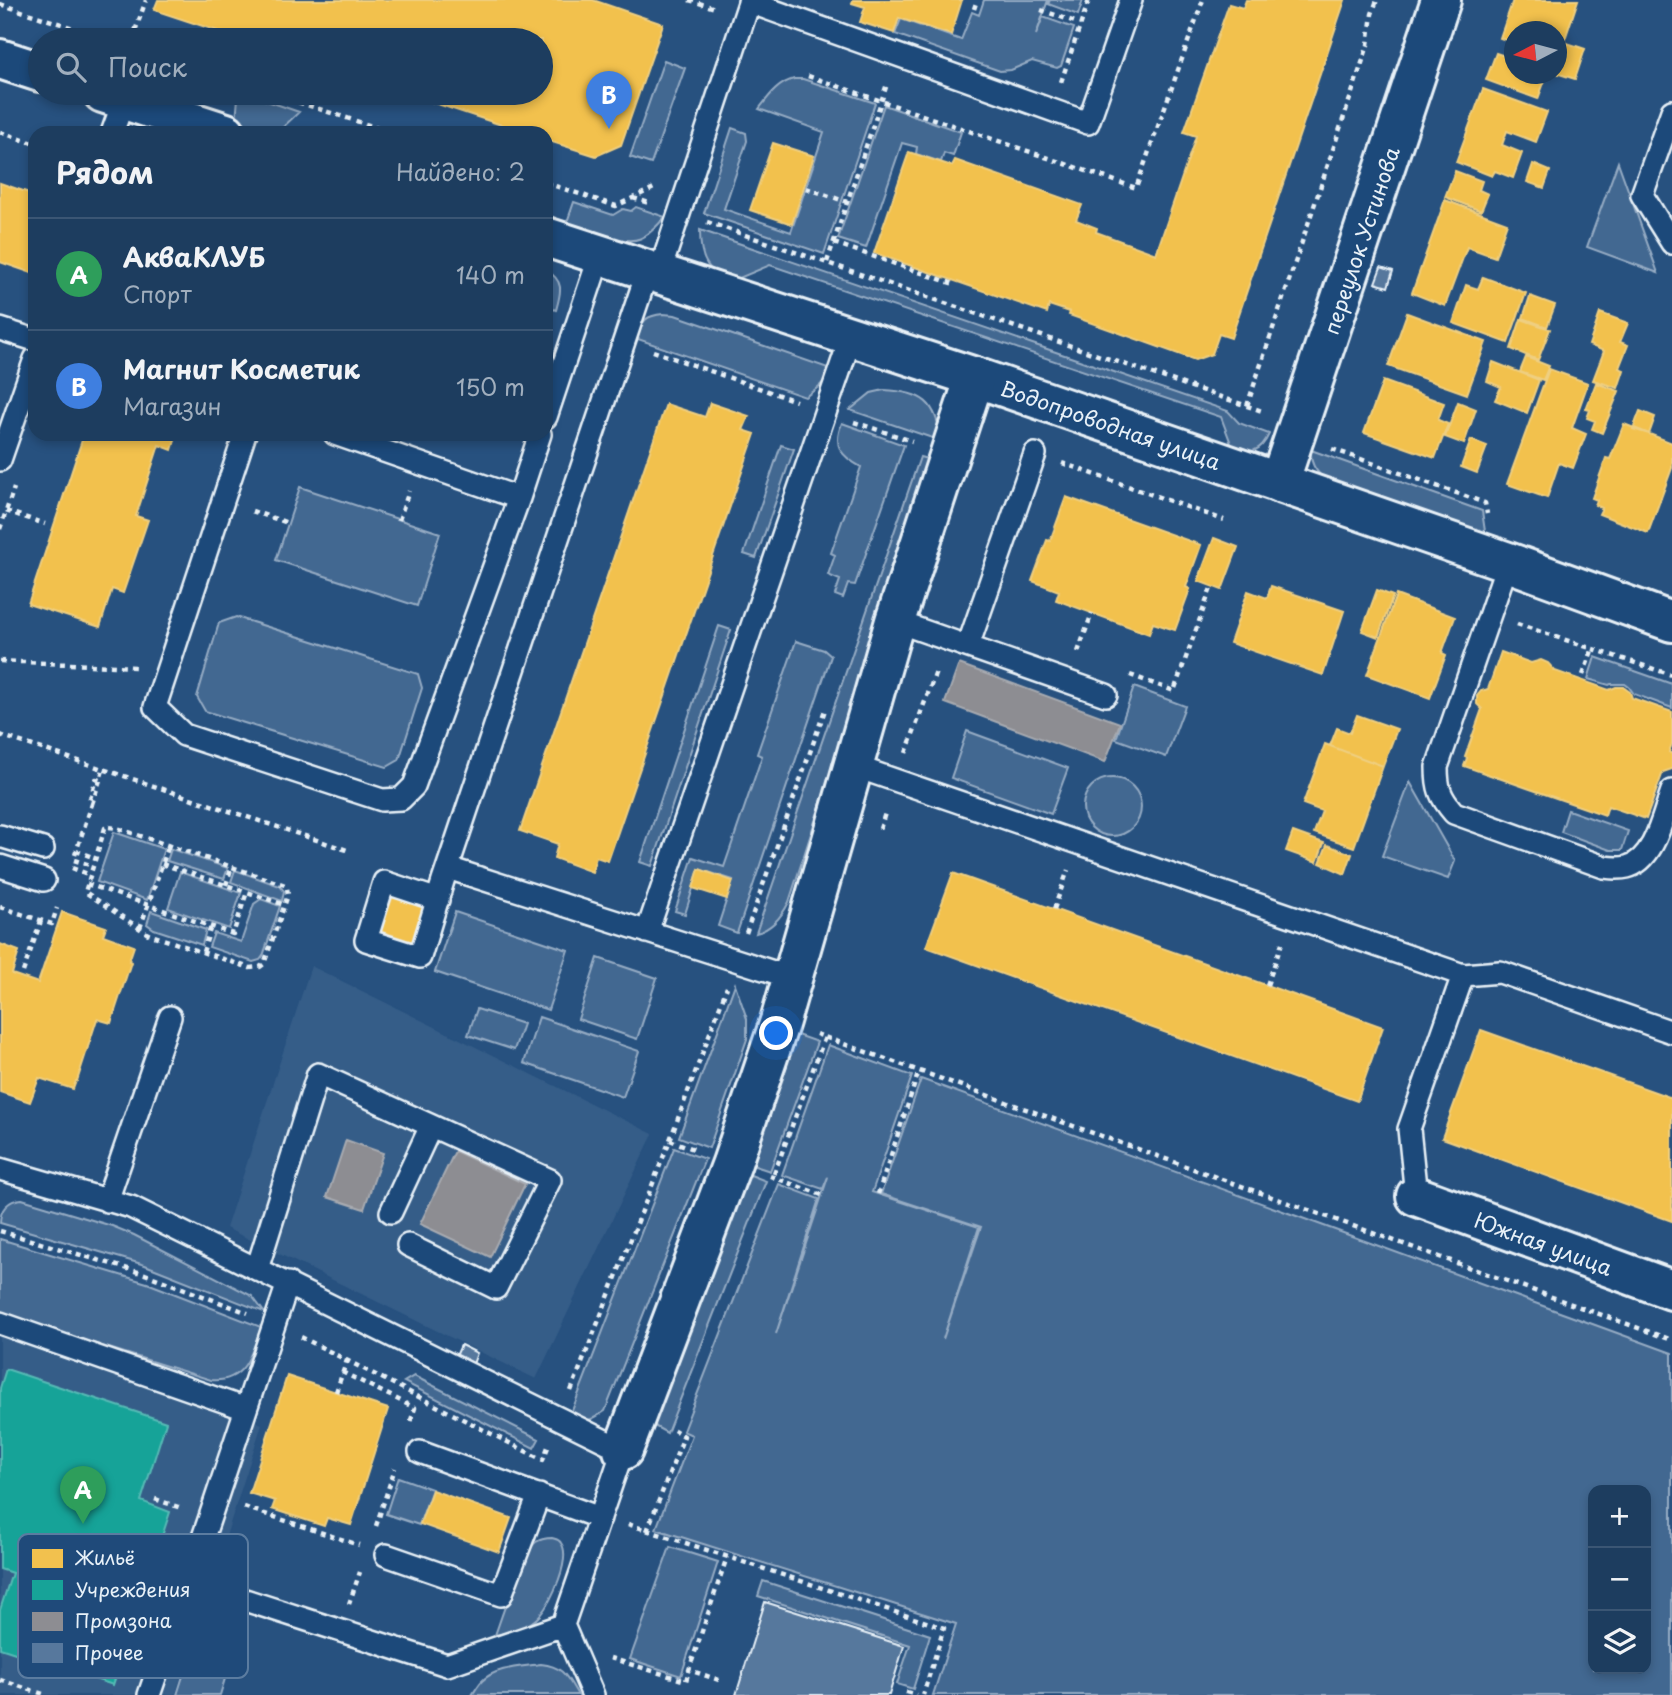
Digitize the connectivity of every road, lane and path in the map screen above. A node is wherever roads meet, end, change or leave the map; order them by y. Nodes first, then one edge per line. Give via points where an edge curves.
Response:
1 (146, 0) edge
2 (689, 0) edge
3 (720, 0) edge
4 (977, 0) edge
5 (1089, 0) edge
6 (1131, 0) edge
7 (1377, 0) edge
8 (1441, 0) edge
9 (750, 1) edge
10 (0, 4) edge
11 (974, 9) dead end
12 (1041, 10) dead end
13 (1081, 24) junction
14 (73, 28) edge
15 (136, 28) edge
16 (896, 55) junction
17 (0, 59) edge
18 (28, 68) edge
19 (307, 105) edge
20 (113, 108) edge
21 (1051, 110) junction
22 (1672, 111) edge
23 (194, 126) edge
24 (371, 126) edge
25 (0, 132) edge
26 (28, 142) edge
27 (553, 185) edge
28 (658, 186) dead end
29 (806, 188) dead end
30 (847, 202) junction
31 (679, 212) junction
32 (553, 239) edge
33 (834, 243) junction
34 (1672, 243) edge
35 (600, 255) junction
36 (827, 262) junction
37 (654, 272) junction
38 (954, 285) dead end
39 (0, 328) edge
40 (851, 337) junction
41 (28, 338) edge
42 (975, 377) junction
43 (28, 379) edge
44 (553, 396) edge
45 (1247, 406) junction
46 (1297, 430) junction
47 (243, 441) edge
48 (355, 441) edge
49 (538, 441) edge
50 (1035, 454) joint
51 (0, 460) edge
52 (1279, 483) junction
53 (519, 498) junction
54 (6, 511) dead end
55 (1224, 520) dead end
56 (44, 524) dead end
57 (1501, 560) junction
58 (1211, 587) dead end
59 (1092, 613) dead end
60 (895, 621) junction
61 (1672, 622) edge
62 (1513, 623) dead end
63 (968, 646) junction
64 (1593, 648) junction
65 (1076, 656) dead end
66 (0, 661) edge
67 (138, 667) dead end
68 (1125, 674) dead end
69 (1583, 675) dead end
70 (1672, 676) edge
71 (1106, 695) dead end
72 (0, 735) edge
73 (854, 766) junction
74 (103, 770) junction
75 (1672, 791) edge
76 (0, 836) edge
77 (169, 845) junction
78 (43, 849) dead end
79 (350, 851) dead end
80 (76, 852) junction
81 (96, 858) junction
82 (74, 860) junction
83 (162, 864) junction
84 (1070, 865) dead end
85 (0, 866) edge
86 (93, 866) junction
87 (232, 866) junction
88 (448, 868) junction
89 (90, 875) junction
90 (44, 880) dead end
91 (87, 884) junction
92 (226, 885) junction
93 (247, 892) junction
94 (438, 900) dead end
95 (148, 905) junction
96 (285, 905) junction
97 (1054, 909) dead end
98 (41, 920) dead end
99 (211, 926) junction
100 (140, 929) junction
101 (647, 932) junction
102 (1283, 940) dead end
103 (203, 952) junction
104 (23, 972) dead end
105 (1463, 975) junction
106 (792, 978) junction
107 (1267, 985) dead end
108 (170, 1017) dead end
109 (1672, 1032) edge
110 (812, 1033) dead end
111 (825, 1037) junction
112 (919, 1071) junction
113 (431, 1126) junction
114 (670, 1140) dead end
115 (0, 1169) edge
116 (772, 1177) dead end
117 (878, 1194) dead end
118 (1416, 1196) joint
119 (107, 1201) junction
120 (391, 1212) dead end
121 (0, 1231) edge
122 (408, 1245) dead end
123 (257, 1269) junction
124 (288, 1283) junction
125 (1672, 1290) edge
126 (0, 1323) edge
127 (274, 1323) junction
128 (1672, 1340) edge
129 (347, 1360) junction
130 (342, 1372) junction
131 (336, 1392) dead end
132 (246, 1409) junction
133 (678, 1418) dead end
134 (560, 1420) junction
135 (407, 1433) dead end
136 (623, 1450) junction
137 (420, 1452) dead end
138 (398, 1459) dead end
139 (538, 1496) junction
140 (155, 1499) dead end
141 (242, 1506) dead end
142 (185, 1509) dead end
143 (600, 1516) junction
144 (647, 1531) junction
145 (205, 1534) edge
146 (372, 1535) dead end
147 (377, 1551) joint
148 (727, 1557) junction
149 (361, 1569) dead end
150 (248, 1601) edge
151 (563, 1625) junction
152 (340, 1631) junction
153 (572, 1646) junction
154 (689, 1671) junction
155 (155, 1678) edge
156 (0, 1680) edge
157 (719, 1680) dead end
158 (905, 1692) dead end
159 (46, 1695) edge
160 (149, 1695) edge
161 (593, 1695) edge
162 (916, 1695) edge
163 (923, 1695) edge

1 - 15 path
2 - 3 path via 717,9
4 - 11 path
5 - 13 path
6 - 21 lane via 1088,123
7 - 45 path via 1368,45
8 - 46 street, переулок Устинова
9 - 16 lane
9 - 31 lane
10 - 14 path
12 - 13 path
13 - 21 path
16 - 21 lane
16 - 30 path
17 - 18 street
19 - 24 path
20 - 23 street
22 - 34 lane via 1642,195
25 - 26 path
27 - 28 path via 616,206
29 - 30 path
30 - 33 path
31 - 36 path
31 - 37 lane
32 - 35 street, Водопроводная улица
33 - 36 path
33 - 38 path
35 - 37 street, Водопроводная улица
35 - 44 lane
36 - 45 path
37 - 40 street, Водопроводная улица
37 - 88 lane
39 - 41 lane
40 - 42 street, Водопроводная улица
40 - 101 lane
42 - 52 street, Водопроводная улица
42 - 60 street
43 - 51 lane
45 - 46 path
46 - 52 street, переулок Устинова
46 - 57 path via 1485,503
47 - 53 lane via 155,707 184,735 382,800 401,799 414,786
48 - 53 lane
49 - 53 lane
50 - 55 path
50 - 63 lane
52 - 57 street, Водопроводная улица
54 - 56 path
57 - 61 street, Водопроводная улица
57 - 75 lane via 1437,767 1440,795 1446,804 1454,813 1617,869 1642,859 1652,847
58 - 68 path via 1174,691
59 - 65 path
60 - 63 lane
60 - 73 street
62 - 64 path
63 - 71 lane
64 - 69 path
64 - 70 path
66 - 67 path
72 - 74 path
73 - 105 lane
73 - 106 street
74 - 79 path
74 - 80 path via 100,780 96,779
76 - 78 lane
77 - 81 path via 108,827
77 - 83 path
77 - 87 path
80 - 81 path
80 - 82 path
81 - 86 path
82 - 86 path
82 - 89 path via 68,870
83 - 92 path
83 - 95 path
84 - 97 path
85 - 90 lane
86 - 89 path
87 - 92 path
87 - 96 path via 285,885
88 - 94 lane
88 - 101 lane
89 - 91 path
91 - 95 path
91 - 100 path via 85,892
92 - 93 path
93 - 96 path
93 - 99 path via 233,934
95 - 99 path
95 - 100 path
96 - 103 path via 260,967 250,968
98 - 104 path
99 - 103 path
100 - 103 path
101 - 106 lane
102 - 107 path
105 - 109 lane via 1500,972
105 - 118 lane via 1409,1129
106 - 136 street via 732,1163
108 - 119 lane
110 - 111 path
111 - 112 path
111 - 116 path
112 - 117 path
112 - 128 path
113 - 120 lane
113 - 122 lane via 550,1180 496,1288
113 - 123 lane via 318,1074
114 - 134 path
115 - 119 lane
118 - 125 street, Южная улица
119 - 123 lane via 131,1207
121 - 127 path via 145,1274
123 - 124 lane
124 - 127 lane
124 - 134 lane
126 - 132 lane
127 - 129 path
127 - 132 lane
129 - 130 path
129 - 134 path via 543,1460
130 - 131 path
130 - 135 path via 415,1408
132 - 145 lane
133 - 144 path via 674,1431 684,1436
134 - 136 lane
136 - 143 lane
137 - 139 lane
138 - 146 path
139 - 143 lane
139 - 147 lane via 502,1595
140 - 142 path
141 - 147 path
143 - 144 path
143 - 151 lane
144 - 148 path
148 - 154 path
148 - 163 path via 944,1628
149 - 152 path
150 - 152 lane
151 - 152 lane via 447,1665
151 - 153 lane
153 - 154 path via 686,1681
153 - 161 lane
154 - 157 path
155 - 160 lane
156 - 159 path
158 - 162 path

